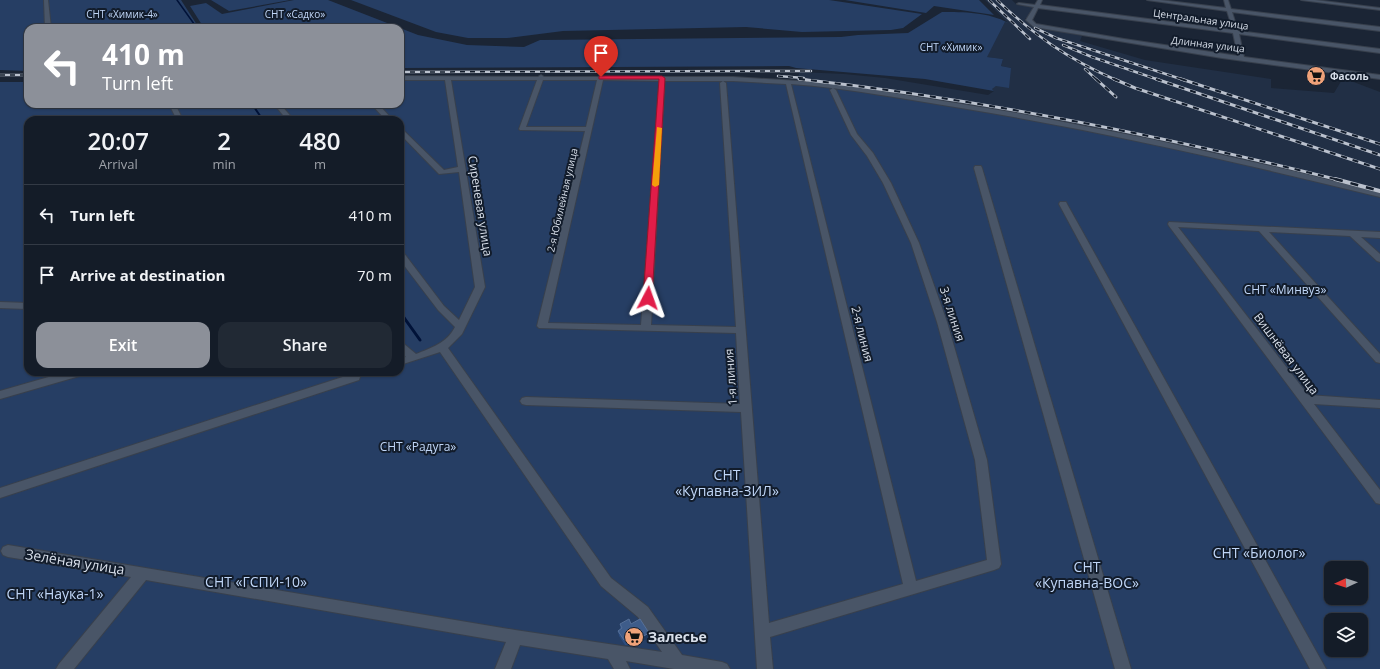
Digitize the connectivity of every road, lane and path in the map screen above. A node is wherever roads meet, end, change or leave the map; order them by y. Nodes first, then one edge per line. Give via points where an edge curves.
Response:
1 (46, 0) edge
2 (1040, 0) edge
3 (1149, 0) edge
4 (1226, 0) edge
5 (1303, 0) edge
6 (1019, 4) dead end
7 (1037, 6) junction
8 (1380, 9) edge
9 (1230, 10) junction
10 (48, 24) edge
11 (1380, 29) edge
12 (1236, 33) junction
13 (1380, 51) edge
14 (1241, 58) junction
15 (601, 77) junction
16 (1380, 77) edge
17 (404, 78) edge
18 (448, 78) junction
19 (541, 78) junction
20 (662, 78) junction
21 (723, 83) dead end
22 (788, 85) dead end
23 (834, 90) dead end
24 (280, 108) edge
25 (378, 108) edge
26 (288, 116) edge
27 (386, 116) edge
28 (588, 129) junction
29 (404, 134) edge
30 (978, 168) dead end
31 (462, 169) junction
32 (1380, 196) edge
33 (1063, 204) dead end
34 (1262, 229) junction
35 (1353, 234) junction
36 (1380, 235) edge
37 (404, 259) edge
38 (1380, 259) edge
39 (0, 305) edge
40 (24, 306) edge
41 (646, 328) junction
42 (458, 330) junction
43 (740, 330) junction
44 (442, 348) junction
45 (404, 349) edge
46 (414, 358) junction
47 (1380, 360) edge
48 (404, 361) edge
49 (65, 376) edge
50 (355, 377) dead end
51 (0, 395) edge
52 (1304, 399) junction
53 (526, 401) dead end
54 (1380, 404) edge
55 (746, 408) junction
56 (0, 493) edge
57 (1380, 499) edge
58 (8, 551) dead end
59 (143, 573) junction
60 (911, 588) junction
61 (762, 632) junction
62 (515, 637) junction
63 (612, 652) junction
64 (678, 662) junction
65 (64, 669) edge
66 (504, 669) edge
67 (622, 669) edge
68 (722, 669) edge
69 (765, 669) edge
70 (1123, 669) edge
71 (1318, 669) edge

1 - 10 street
2 - 7 street
3 - 9 street
4 - 9 street
5 - 8 street
6 - 7 street, Центральная улица
7 - 12 street, Центральная улица
7 - 14 street, Длинная улица via 1029,20 1034,25
9 - 11 street
9 - 12 street
12 - 13 street, Центральная улица
12 - 14 street
14 - 16 street, Длинная улица
15 - 19 street
15 - 20 street
15 - 28 street, 2-я Юбилейная улица
17 - 18 street
18 - 19 street
18 - 31 street, Сиреневая улица
19 - 28 street via 522,129
20 - 32 street via 733,78 832,85 1017,115 1151,141 1302,175
20 - 41 street
21 - 43 street, 1-я линия
22 - 60 street, 2-я линия
23 - 60 street, 3-я линия via 854,135 870,155 915,243 942,322 981,460 994,564
24 - 26 street
25 - 27 street
28 - 41 street, 2-я Юбилейная улица via 542,326
29 - 31 street via 442,172
30 - 70 street
31 - 42 street, Сиреневая улица via 480,287
33 - 71 street
34 - 35 street
34 - 47 street
34 - 52 street, Вишнёвая улица via 1172,224
35 - 36 street
35 - 38 street
37 - 42 street
39 - 40 street
41 - 43 street
42 - 44 street, Сиреневая улица
43 - 55 street, 1-я линия
44 - 46 street
44 - 64 street via 606,582 643,612
45 - 46 street
46 - 48 street
49 - 51 street
50 - 56 street
52 - 54 street
52 - 57 street, Вишнёвая улица
53 - 55 street
55 - 61 street, 1-я линия
58 - 59 street, Зелёная улица
59 - 62 street, Зелёная улица
59 - 65 street
60 - 61 street
61 - 69 street, 1-я линия
62 - 63 street, Зелёная улица
62 - 66 street
63 - 64 street, Зелёная улица
63 - 67 street
64 - 68 street, Зелёная улица

